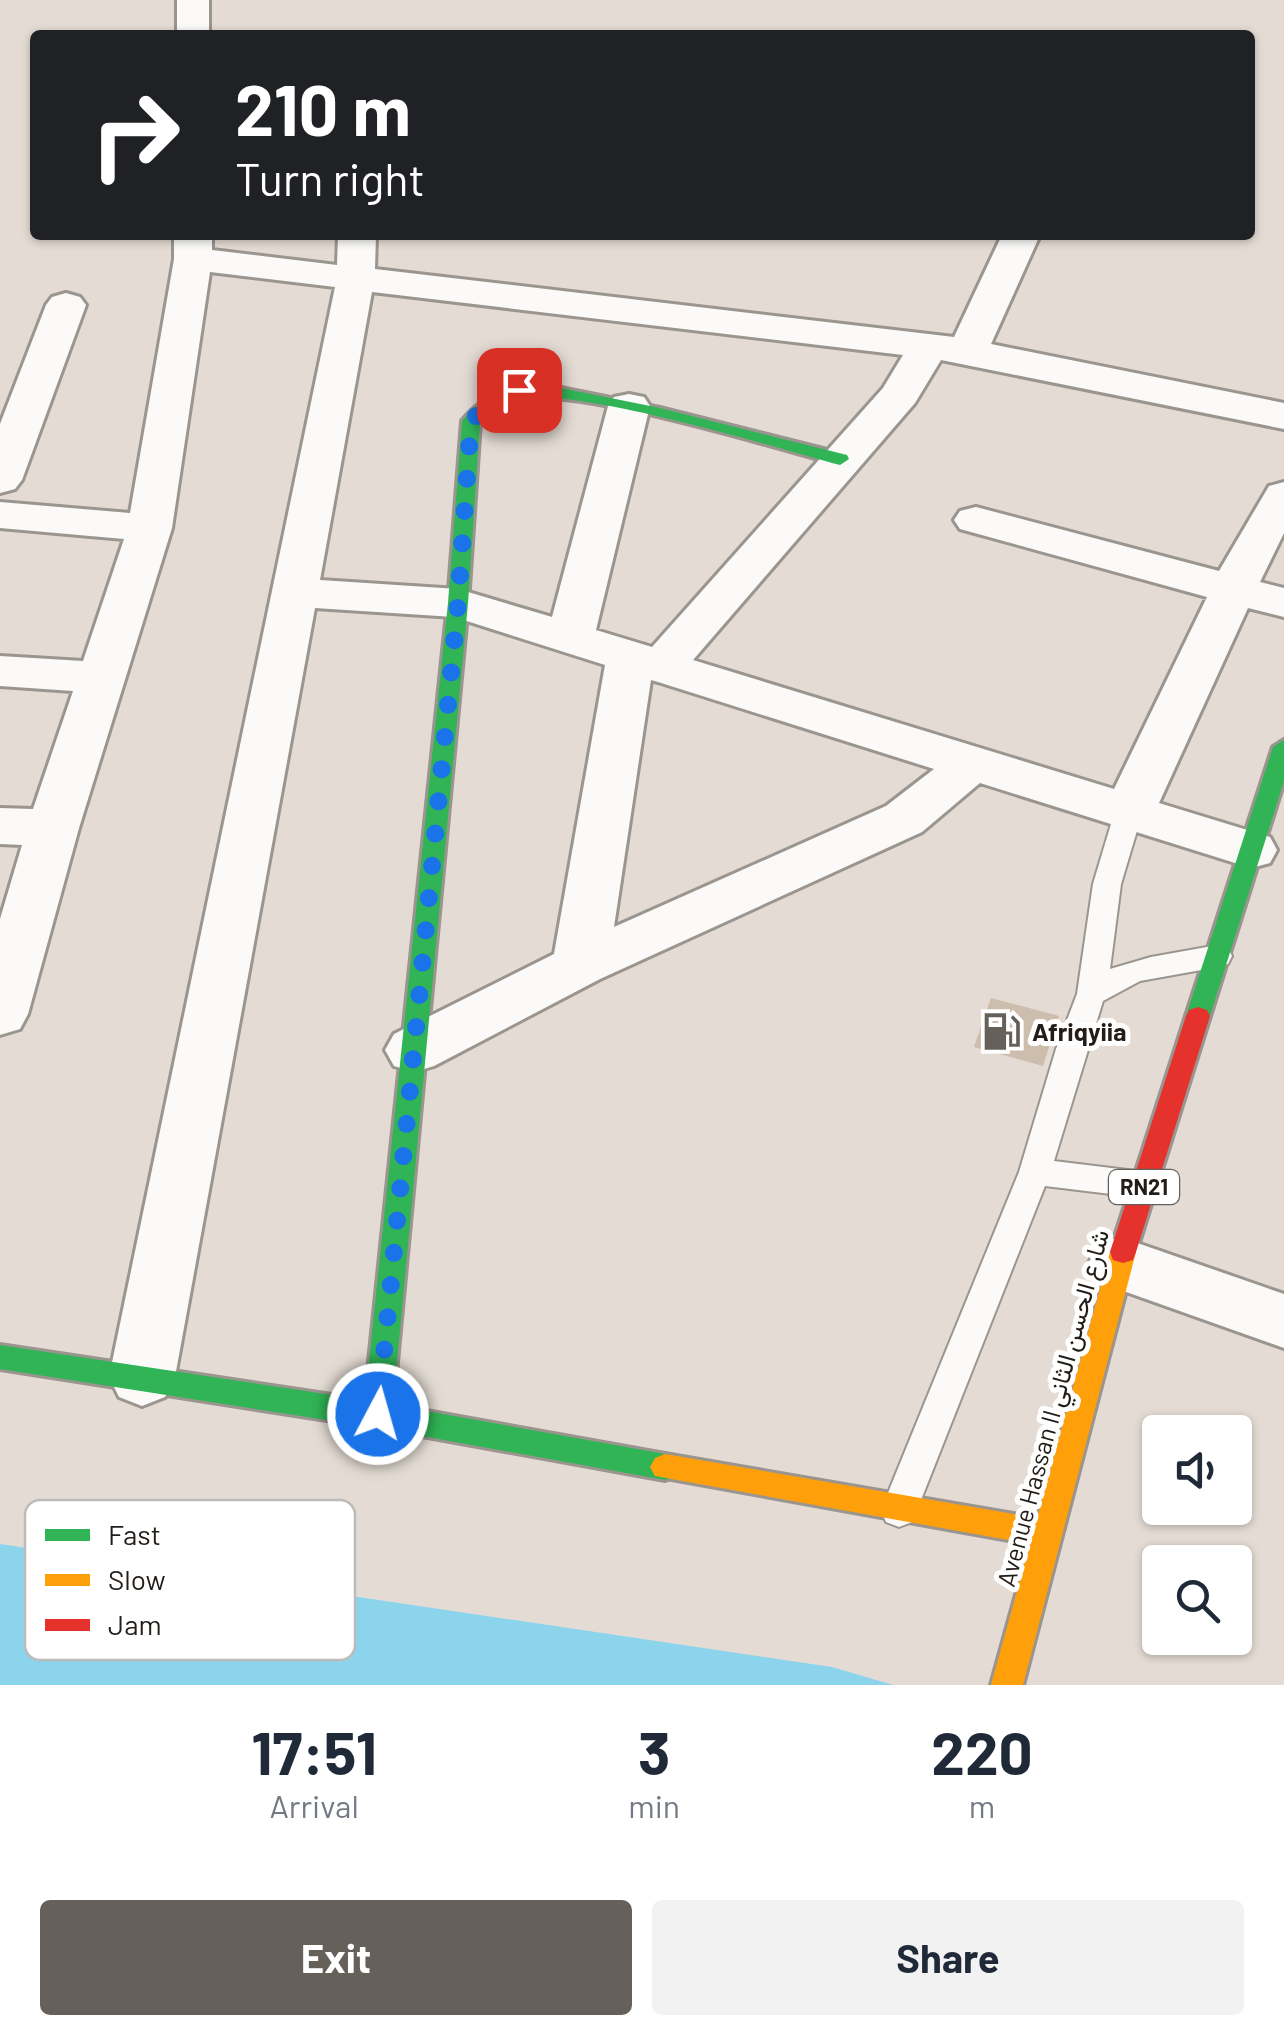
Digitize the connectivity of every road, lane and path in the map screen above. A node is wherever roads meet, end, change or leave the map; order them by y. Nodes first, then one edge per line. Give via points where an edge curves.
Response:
1 (193, 0) edge
2 (193, 30) edge
3 (1018, 240) edge
4 (193, 247) edge
5 (356, 256) edge
6 (66, 306) dead end
7 (948, 348) junction
8 (630, 406) junction
9 (1284, 416) edge
10 (840, 459) junction
11 (0, 480) edge
12 (1284, 495) edge
13 (0, 514) edge
14 (976, 520) dead end
15 (150, 528) junction
16 (1236, 590) junction
17 (296, 593) junction
18 (458, 603) junction
19 (1284, 604) edge
20 (570, 638) junction
21 (646, 662) junction
22 (0, 671) edge
23 (103, 678) junction
24 (1284, 747) edge
25 (972, 762) junction
26 (1128, 814) junction
27 (0, 826) edge
28 (52, 828) junction
29 (1252, 850) junction
30 (1218, 956) junction
31 (580, 966) junction
32 (1092, 994) junction
33 (0, 1014) edge
34 (414, 1050) junction
35 (1035, 1172) junction
36 (1144, 1185) junction
37 (1120, 1264) junction
38 (1284, 1321) edge
39 (0, 1357) edge
40 (142, 1377) junction
41 (378, 1414) junction
42 (899, 1510) junction
43 (1045, 1533) junction
44 (1007, 1685) edge

1 - 2 street
3 - 7 street
4 - 5 street
4 - 15 street
5 - 7 street
5 - 17 street
6 - 11 street
7 - 9 street
7 - 10 street
8 - 10 street
8 - 18 street via 519,390 480,409 471,421
8 - 20 street
10 - 21 street
12 - 16 street
13 - 15 street
14 - 16 street
15 - 23 street
16 - 19 street
16 - 26 street
17 - 18 street
17 - 40 street
18 - 20 street
18 - 34 street
20 - 21 street
21 - 25 street
21 - 31 street
22 - 23 street
23 - 28 street
24 - 29 street, Avenue Hassan II شارع الحسن الثاني / RN21
25 - 26 street
25 - 31 street via 904,819
26 - 29 street
26 - 32 lane via 1104,903
27 - 28 street
28 - 33 street
29 - 30 street, Avenue Hassan II شارع الحسن الثاني / RN21
30 - 32 lane via 1142,970
30 - 36 street, Avenue Hassan II شارع الحسن الثاني / RN21
31 - 34 street
32 - 35 lane
34 - 41 street
35 - 36 lane
35 - 42 lane
36 - 37 street, Avenue Hassan II شارع الحسن الثاني / RN21
37 - 38 street
37 - 43 street, Avenue Hassan II شارع الحسن الثاني / RN21
39 - 40 street
40 - 41 street
41 - 42 street
42 - 43 street
43 - 44 street, Avenue Hassan II شارع الحسن الثاني / RN21

